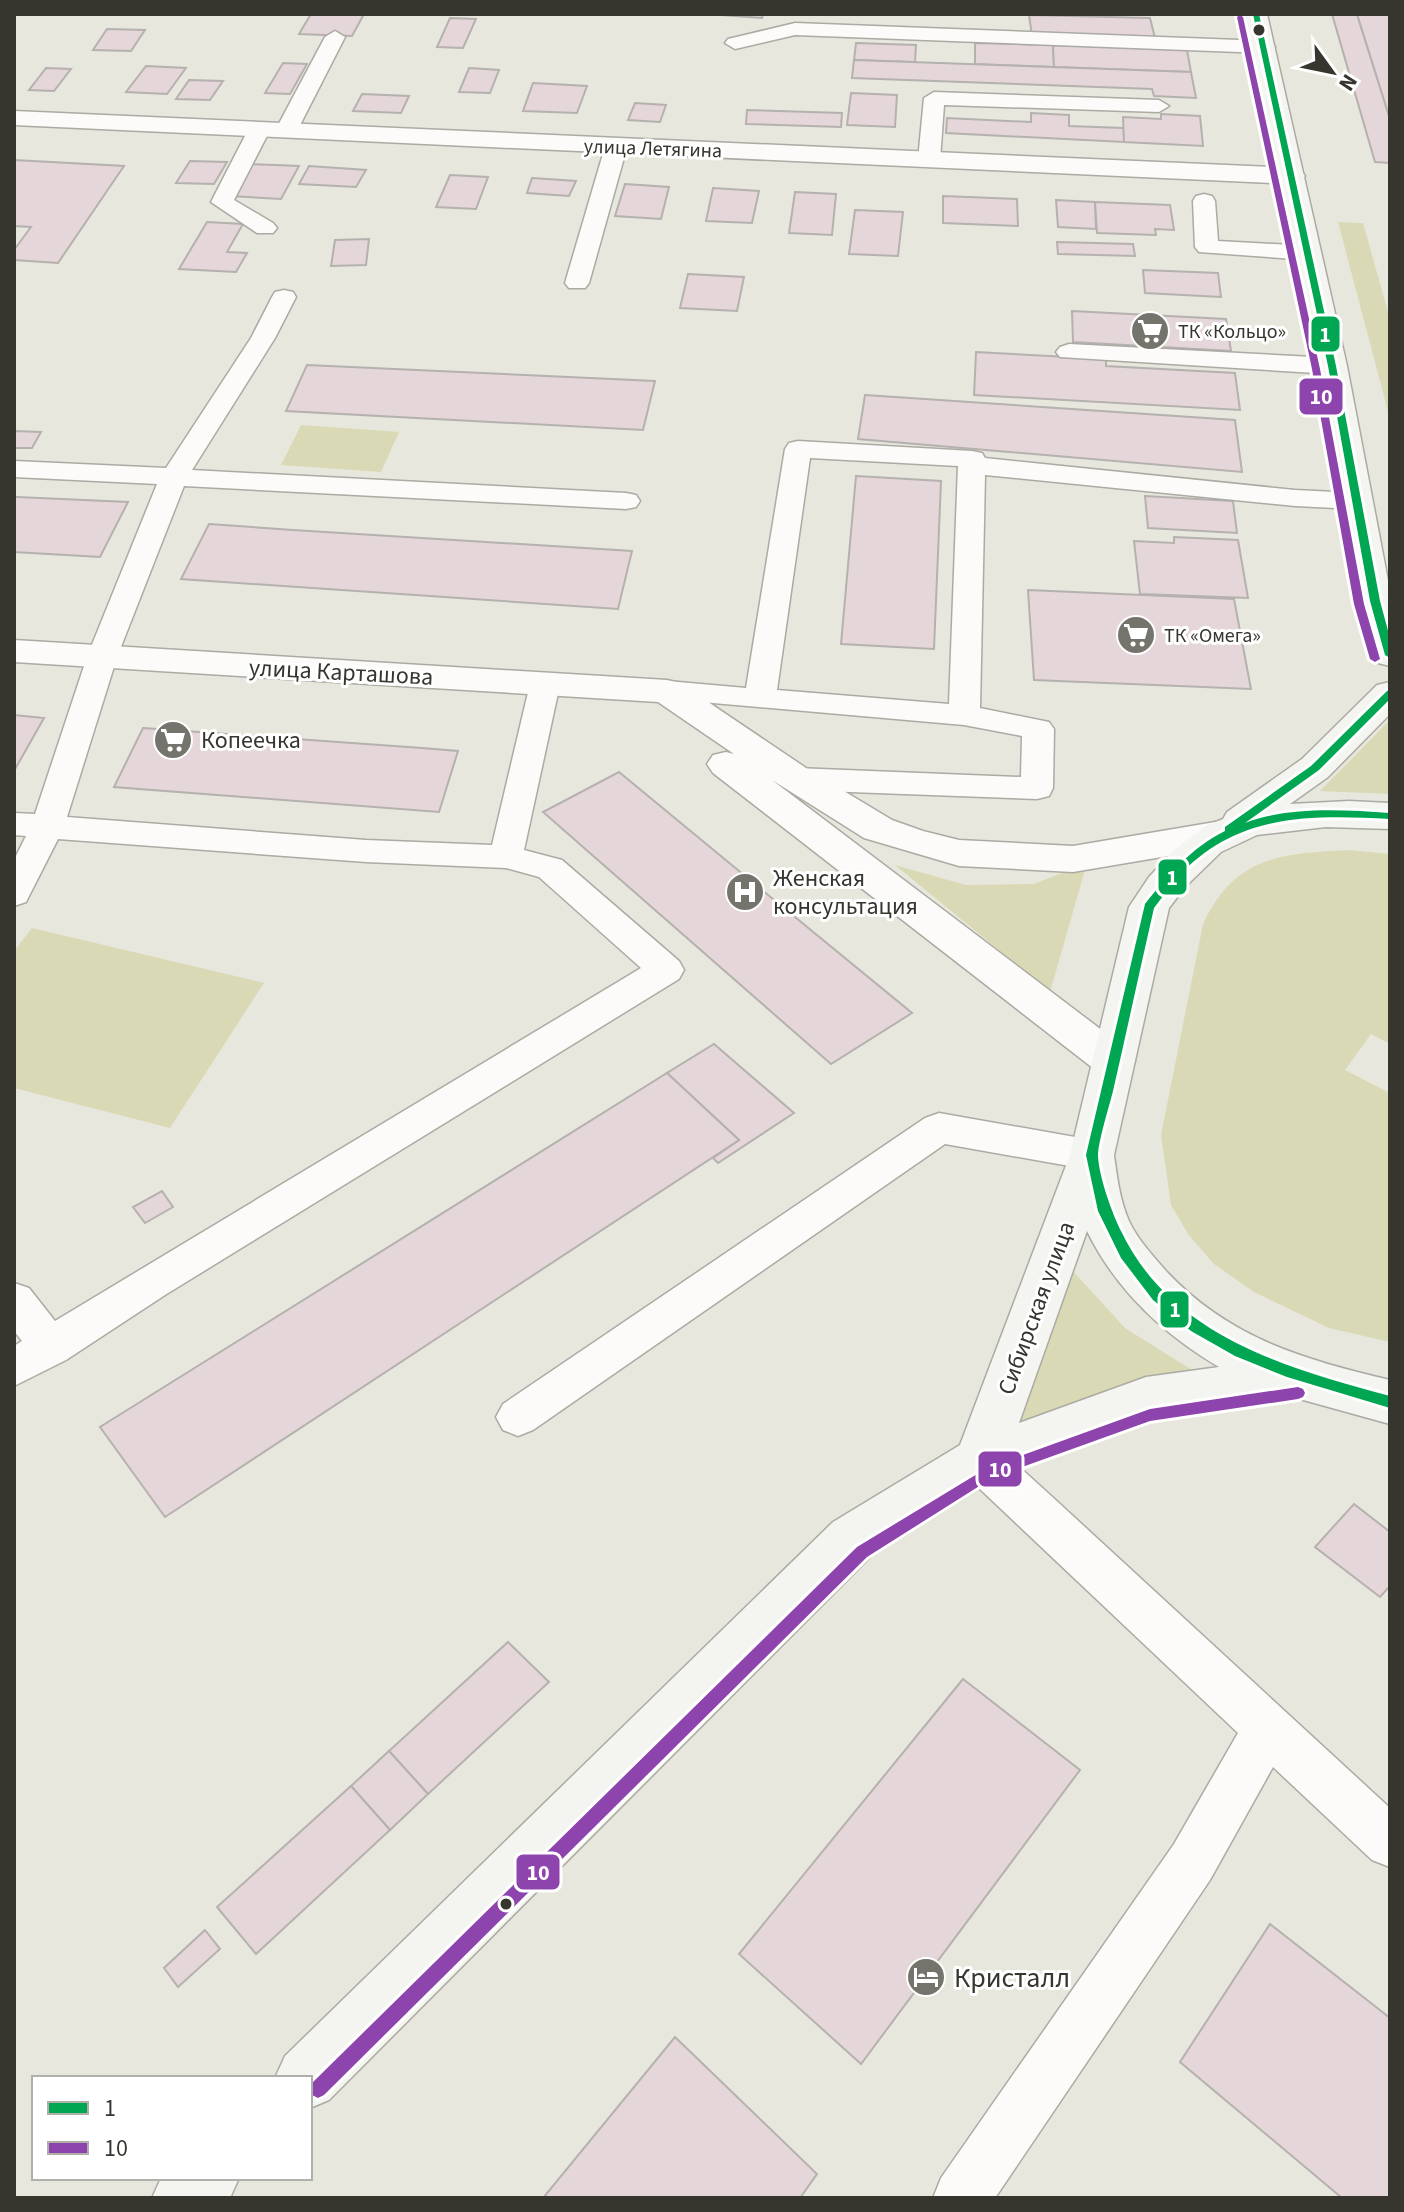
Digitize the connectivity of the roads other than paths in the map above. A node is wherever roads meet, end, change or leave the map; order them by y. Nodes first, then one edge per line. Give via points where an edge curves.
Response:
1 (1256, 14) edge
2 (335, 37) dead end
3 (735, 43) dead end
4 (1265, 47) junction
5 (1159, 106) dead end
6 (14, 118) edge
7 (259, 130) junction
8 (286, 131) junction
9 (616, 147) junction
10 (929, 160) junction
11 (1292, 176) junction
12 (1204, 201) dead end
13 (265, 228) dead end
14 (1309, 253) junction
15 (577, 283) dead end
16 (284, 297) dead end
17 (1069, 352) dead end
18 (1332, 366) junction
19 (971, 465) junction
20 (14, 469) edge
21 (174, 477) junction
22 (626, 501) dead end
23 (1356, 501) junction
24 (1382, 608) edge
25 (14, 651) edge
26 (1390, 655) edge
27 (102, 657) junction
28 (545, 684) junction
29 (648, 690) junction
30 (1390, 693) edge
31 (760, 699) junction
32 (964, 715) junction
33 (796, 779) junction
34 (1390, 816) edge
35 (30, 826) edge
36 (1221, 834) junction
37 (506, 857) junction
38 (14, 894) edge
39 (1113, 1061) junction
40 (1092, 1155) junction
41 (14, 1300) edge
42 (51, 1347) junction
43 (14, 1368) edge
44 (1296, 1377) junction
45 (1390, 1402) edge
46 (518, 1417) dead end
47 (980, 1460) junction
48 (1267, 1730) junction
49 (1390, 1842) edge
50 (309, 2076) edge
51 (204, 2180) edge
52 (185, 2198) edge
53 (961, 2198) edge

1 - 4 main road
2 - 8 lane
3 - 4 lane via 795,29
4 - 11 main road
5 - 10 lane via 934,98
6 - 7 street, улица Летягина
7 - 8 street, улица Летягина
7 - 13 lane via 222,202
8 - 9 street, улица Летягина
9 - 10 street, улица Летягина
9 - 15 lane
10 - 11 street, улица Летягина
11 - 14 main road
12 - 14 lane via 1207,247
14 - 18 main road
16 - 21 lane
17 - 18 lane
18 - 23 main road
19 - 23 lane
19 - 31 lane via 972,459 798,449
19 - 32 lane
20 - 21 lane
21 - 22 lane
21 - 27 lane
23 - 24 main road
24 - 26 main road
25 - 27 street, улица Карташова
27 - 28 street, улица Карташова
27 - 35 lane
28 - 29 street, улица Карташова
28 - 37 lane
29 - 31 lane
29 - 33 street
29 - 39 street
30 - 36 main road via 1315,768
31 - 32 lane
32 - 33 lane via 1038,729 1037,788
33 - 36 street via 878,829 959,853 1073,859
34 - 36 main road via 1315,813
35 - 37 lane
35 - 38 lane
36 - 39 main road via 1180,866 1149,907
37 - 42 lane via 550,868 666,970
39 - 40 main road
40 - 44 main road via 1097,1194 1111,1232 1153,1289 1223,1343
40 - 46 lane via 939,1128
40 - 47 main road, Сибирская улица
41 - 42 lane
42 - 43 lane
44 - 45 main road
44 - 47 main road via 1146,1399
47 - 48 lane
47 - 50 main road via 852,1539
48 - 49 lane
48 - 53 lane via 1192,1862
51 - 52 main road

